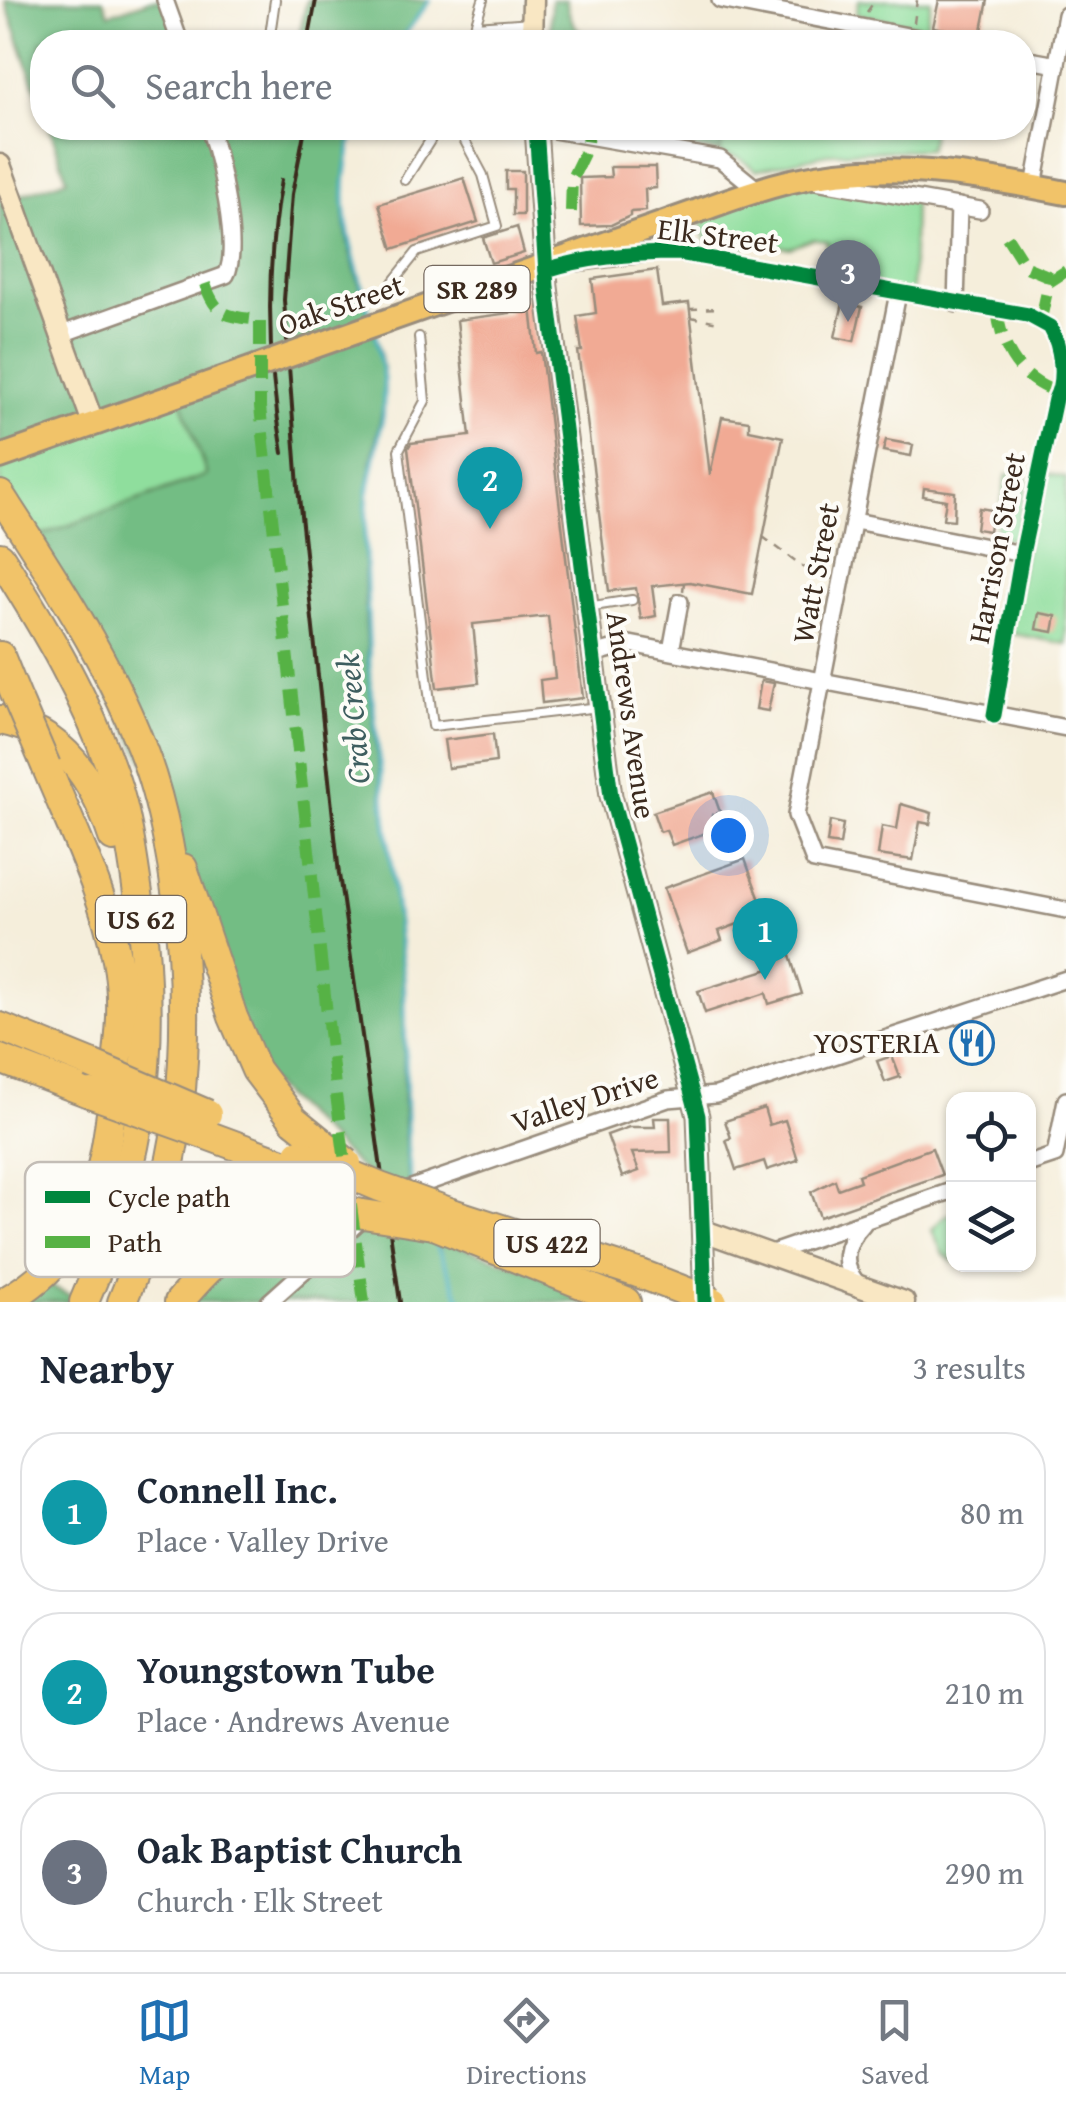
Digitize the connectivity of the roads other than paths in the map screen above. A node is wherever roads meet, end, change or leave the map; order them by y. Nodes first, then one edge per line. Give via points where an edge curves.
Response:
1 (165, 0) edge
2 (275, 0) edge
3 (483, 0) edge
4 (533, 0) edge
5 (720, 0) edge
6 (1066, 15) edge
7 (475, 26) junction
8 (176, 30) edge
9 (271, 30) edge
10 (474, 30) edge
11 (513, 30) edge
12 (532, 30) edge
13 (876, 30) edge
14 (1036, 61) edge
15 (1057, 65) junction
16 (213, 140) edge
17 (430, 140) edge
18 (464, 140) edge
19 (540, 140) edge
20 (609, 140) edge
21 (0, 165) edge
22 (802, 179) junction
23 (405, 180) dead end
24 (1034, 186) junction
25 (758, 190) junction
26 (1066, 193) edge
27 (959, 206) junction
28 (980, 210) dead end
29 (546, 270) junction
30 (393, 282) dead end
31 (898, 293) junction
32 (956, 304) junction
33 (59, 336) junction
34 (419, 337) dead end
35 (1063, 393) edge
36 (93, 423) junction
37 (0, 458) edge
38 (0, 494) edge
39 (855, 521) junction
40 (1022, 554) junction
41 (0, 556) edge
42 (632, 600) dead end
43 (680, 602) dead end
44 (588, 607) junction
45 (671, 651) junction
46 (594, 654) junction
47 (0, 656) edge
48 (822, 681) junction
49 (600, 707) junction
50 (9, 709) edge
51 (994, 715) junction
52 (1066, 728) edge
53 (156, 786) junction
54 (1066, 910) edge
55 (146, 973) junction
56 (1066, 979) edge
57 (0, 1026) edge
58 (0, 1060) edge
59 (692, 1097) junction
60 (1066, 1100) edge
61 (206, 1124) junction
62 (104, 1162) edge
63 (130, 1162) edge
64 (169, 1162) edge
65 (303, 1162) edge
66 (353, 1162) edge
67 (1036, 1162) edge
68 (355, 1163) edge
69 (355, 1178) edge
70 (355, 1183) edge
71 (391, 1189) junction
72 (946, 1193) edge
73 (355, 1213) edge
74 (443, 1218) junction
75 (866, 1221) junction
76 (355, 1224) edge
77 (704, 1231) junction
78 (769, 1254) junction
79 (41, 1277) edge
80 (94, 1277) edge
81 (131, 1277) edge
82 (201, 1277) edge
83 (297, 1277) edge
84 (862, 1289) junction
85 (4, 1302) edge
86 (84, 1302) edge
87 (122, 1302) edge
88 (179, 1302) edge
89 (269, 1302) edge
90 (626, 1302) edge
91 (705, 1302) edge
92 (713, 1302) edge
93 (904, 1302) edge

1 - 8 street
2 - 9 lane
3 - 7 lane
4 - 12 street
5 - 13 street
6 - 15 street
7 - 10 lane
7 - 11 lane
14 - 15 street
15 - 24 street
16 - 33 street via 222,166 230,270 221,279
17 - 23 lane
18 - 30 lane via 497,226 416,252
19 - 29 street, Andrews Avenue
20 - 25 street via 720,159
21 - 33 street
22 - 24 main road, SR 289 via 921,171
22 - 25 main road, SR 289
22 - 27 street
24 - 26 main road, SR 289
25 - 36 main road, Oak Street / SR 289, bridge
27 - 28 street
27 - 32 street
29 - 31 street, Elk Street via 678,253
29 - 44 street, Andrews Avenue
31 - 32 street, Elk Street
31 - 39 street, Watt Street
32 - 35 street, Elk Street via 1028,315 1050,326
33 - 36 street
34 - 49 lane via 425,400 398,450 433,726
35 - 40 street, Harrison Street via 1055,399
36 - 37 main road, Oak Street / SR 289
38 - 53 highway, US 62 via 98,652
39 - 40 street
39 - 48 street, Watt Street
40 - 51 street, Harrison Street
41 - 55 highway, US 62 via 69,672 117,784
42 - 44 lane
43 - 45 street
44 - 46 street, Andrews Avenue
45 - 46 street via 630,644
45 - 48 street
46 - 49 street, Andrews Avenue
47 - 50 highway
48 - 51 street
48 - 54 street, Watt Street via 796,815 814,862
49 - 59 street, Andrews Avenue via 615,818
50 - 55 highway via 67,752 96,790 126,874
50 - 62 highway, bridge via 46,766 106,914 120,980 122,1022
51 - 52 street
53 - 64 highway, US 62 via 181,957 183,1080
53 - 66 highway, bridge via 256,1070 294,1120
55 - 63 highway, US 62 via 141,1120
56 - 59 street, Valley Drive via 716,1095
57 - 61 highway, US 422, bridge
58 - 61 highway, US 422, bridge via 92,1094
59 - 71 street, Valley Drive via 668,1099
59 - 77 street, Andrews Avenue
60 - 67 street via 1055,1156
61 - 65 highway, US 422
68 - 71 highway, bridge
69 - 71 highway, US 422, bridge
70 - 74 highway, US 422, bridge
71 - 74 highway, US 422, bridge
71 - 76 street, Valley Drive
72 - 75 street
73 - 74 highway, bridge
74 - 90 highway, US 422 via 466,1238
74 - 92 highway, US 422, bridge via 641,1274
75 - 78 street
75 - 84 street via 845,1256
77 - 78 street
77 - 91 street, Andrews Avenue
78 - 84 street
79 - 85 highway, bridge
80 - 86 highway, US 62
81 - 87 highway, US 62
82 - 88 highway, bridge
83 - 89 street, Valley Drive
84 - 93 street

